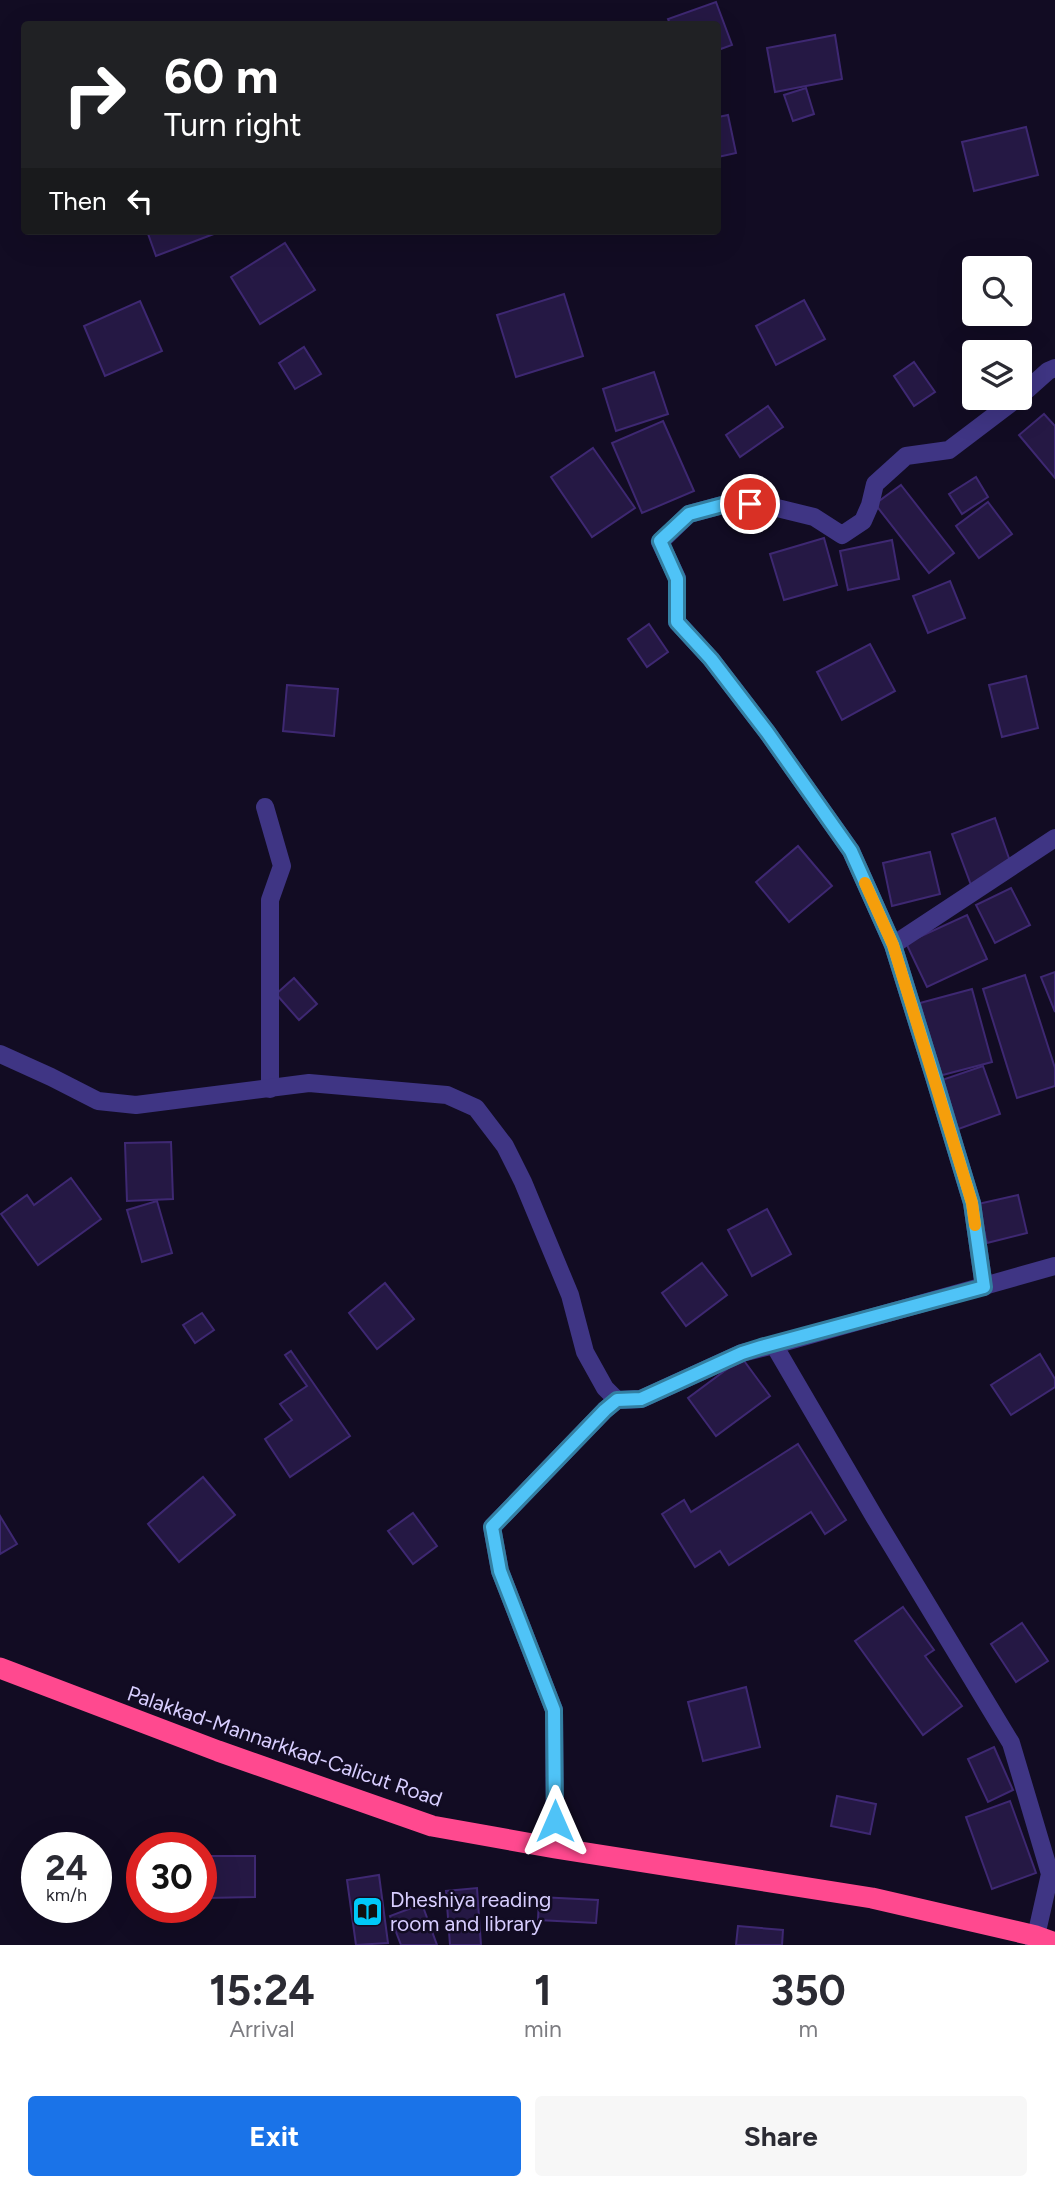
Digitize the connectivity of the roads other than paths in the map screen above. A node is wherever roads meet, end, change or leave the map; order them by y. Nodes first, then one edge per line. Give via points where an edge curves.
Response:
1 (1055, 368) edge
2 (1032, 386) edge
3 (1002, 410) edge
4 (265, 807) dead end
5 (1055, 838) edge
6 (893, 945) junction
7 (0, 1054) edge
8 (270, 1089) junction
9 (1055, 1266) edge
10 (984, 1287) junction
11 (774, 1345) junction
12 (617, 1400) junction
13 (0, 1668) edge
14 (555, 1848) junction
15 (1042, 1941) edge

1 - 2 street
3 - 6 street via 948,450 906,456 875,484 863,521 842,536 814,517 730,503 689,514 660,541 677,579 677,622 767,732 851,851
4 - 8 street via 282,866 270,900
5 - 6 street
6 - 10 street via 972,1203
7 - 8 street via 97,1101 136,1105
8 - 12 street via 309,1083 447,1095 476,1108 505,1146 523,1182 570,1295 585,1352
9 - 10 street
10 - 11 street
11 - 12 street via 742,1353 641,1399
11 - 15 street via 1011,1743 1050,1874
12 - 14 street via 492,1527 500,1571 554,1710
13 - 14 highway, Palakkad-Mannarkkad-Calicut Road via 432,1826
14 - 15 highway, Palakkad-Mannarkkad-Calicut Road via 872,1898

